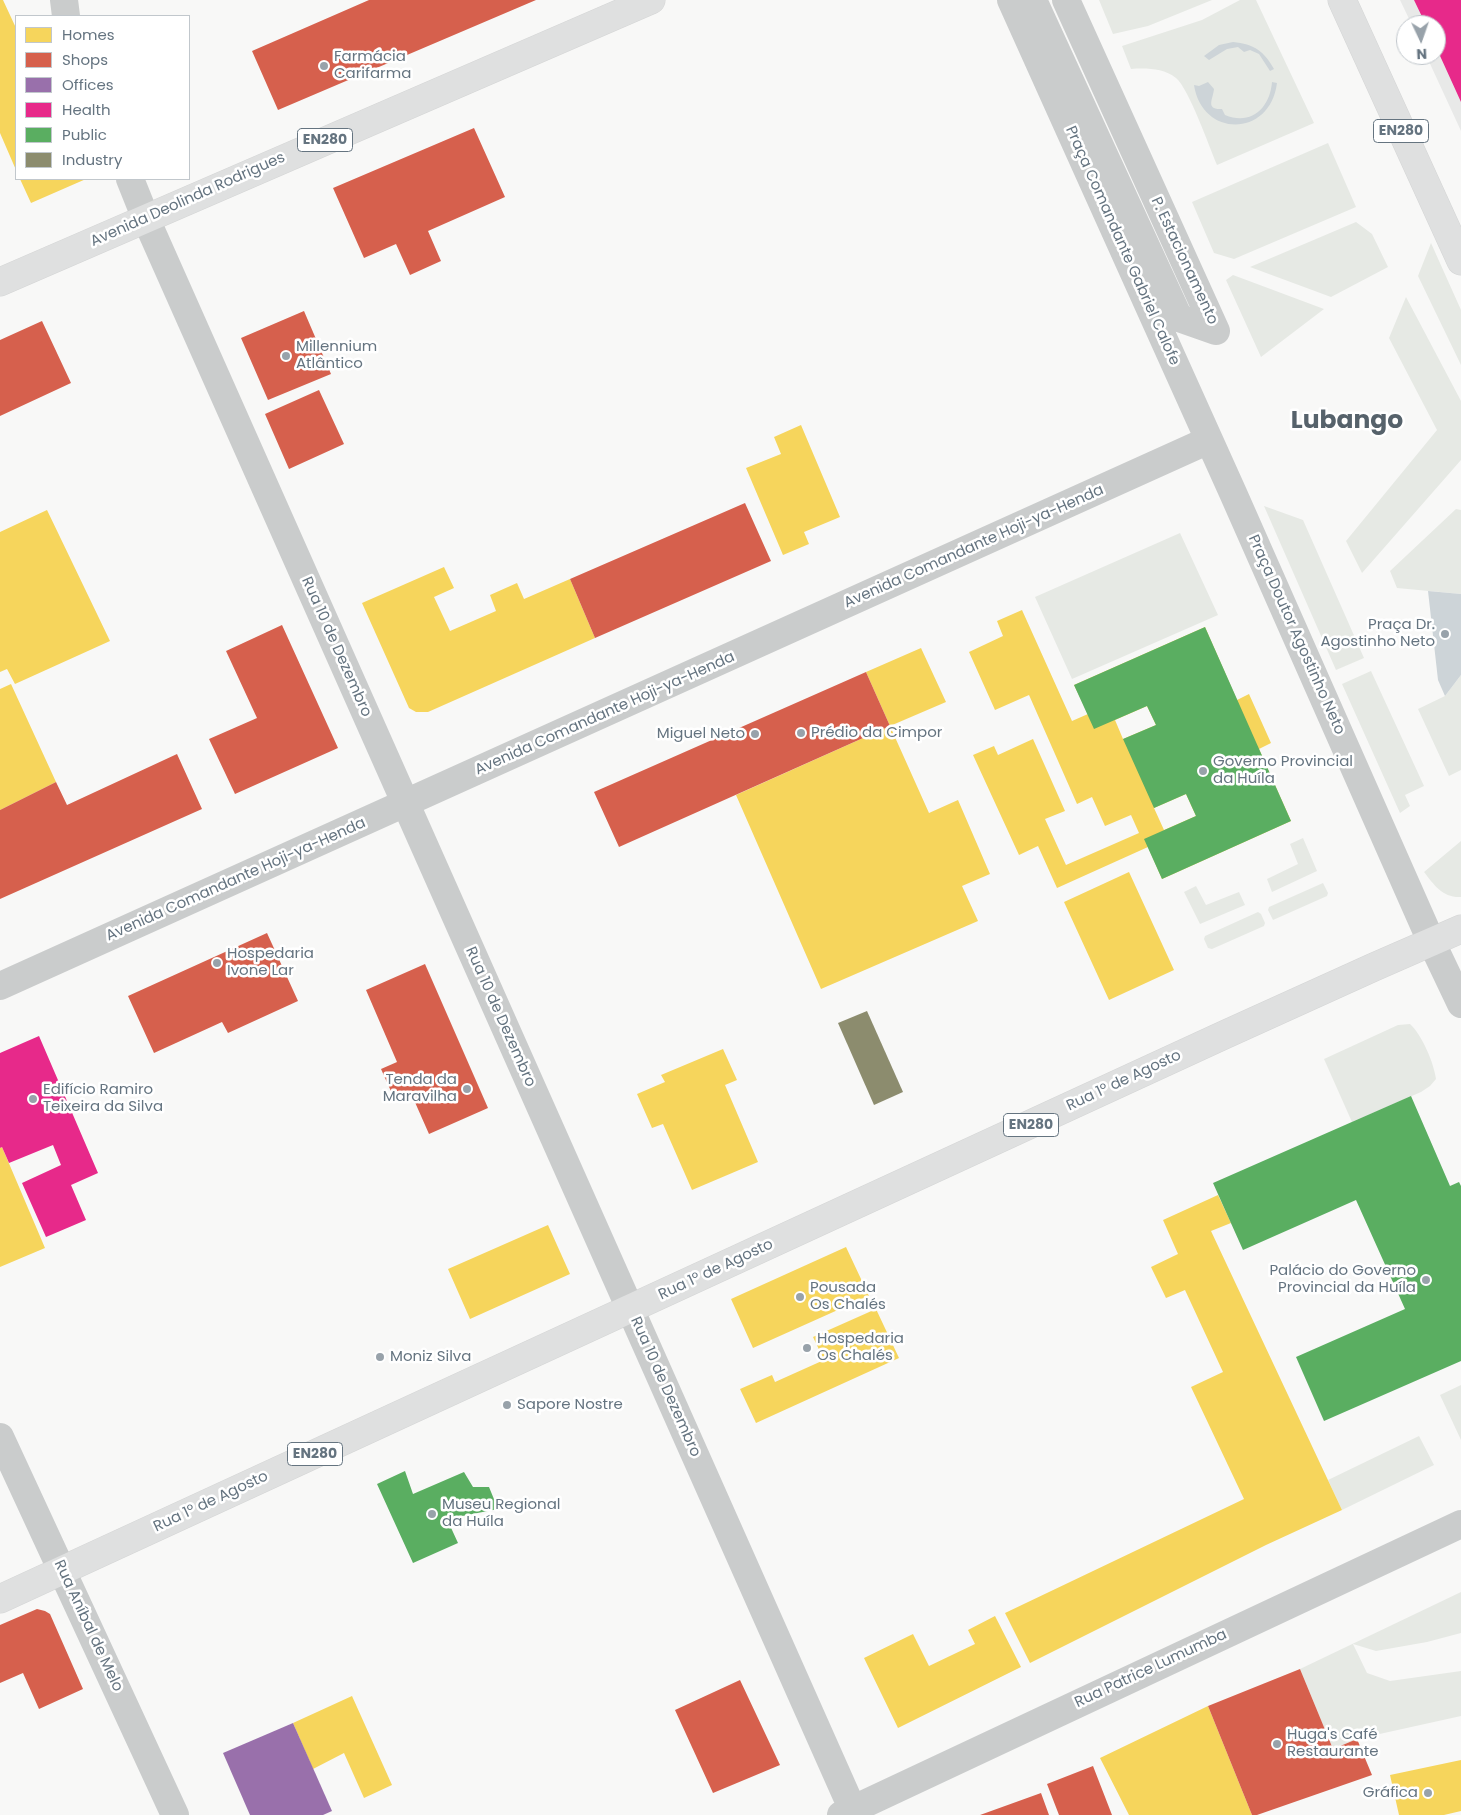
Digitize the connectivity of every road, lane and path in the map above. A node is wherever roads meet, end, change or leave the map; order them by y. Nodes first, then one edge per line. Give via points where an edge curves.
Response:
1 (64, 0) edge
2 (651, 0) edge
3 (1011, 0) edge
4 (1033, 0) edge
5 (1066, 0) edge
6 (1342, 0) edge
7 (66, 15) edge
8 (130, 180) edge
9 (146, 218) junction
10 (1461, 261) edge
11 (0, 282) edge
12 (1210, 440) junction
13 (1233, 493) joint
14 (406, 803) junction
15 (1461, 929) edge
16 (1431, 941) junction
17 (0, 986) edge
18 (1461, 1004) edge
19 (631, 1310) junction
20 (0, 1437) edge
21 (1461, 1524) edge
22 (62, 1571) junction
23 (0, 1599) edge
24 (849, 1813) edge
25 (176, 1815) edge

1 - 7 street
2 - 9 main road, Avenida Deolinda Rodrigues / EN280
3 - 12 street, Praça Comandante Gabriel Calofe
4 - 5 street, P. Estacionamento via 1179,318 1216,331
6 - 10 main road, EN280
8 - 9 street, Rua 10 de Dezembro
9 - 11 main road, Avenida Deolinda Rodrigues / EN280
9 - 14 street, Rua 10 de Dezembro
12 - 13 street, Praça Comandante Gabriel Calofe
12 - 14 street, Avenida Comandante Hoji-ya-Henda
13 - 16 street, Praça Doutor Agostinho Neto
14 - 17 street, Avenida Comandante Hoji-ya-Henda
14 - 19 street, Rua 10 de Dezembro
15 - 16 main road, EN280
16 - 18 street, Praça Doutor Agostinho Neto
16 - 19 main road, Rua 1º de Agosto / EN280
19 - 22 main road, Rua 1º de Agosto / EN280
19 - 24 street, Rua 10 de Dezembro
20 - 22 street, Rua Aníbal de Melo
21 - 24 street, Rua Patrice Lumumba
22 - 23 main road, Rua 1º de Agosto / EN280
22 - 25 street, Rua Aníbal de Melo

